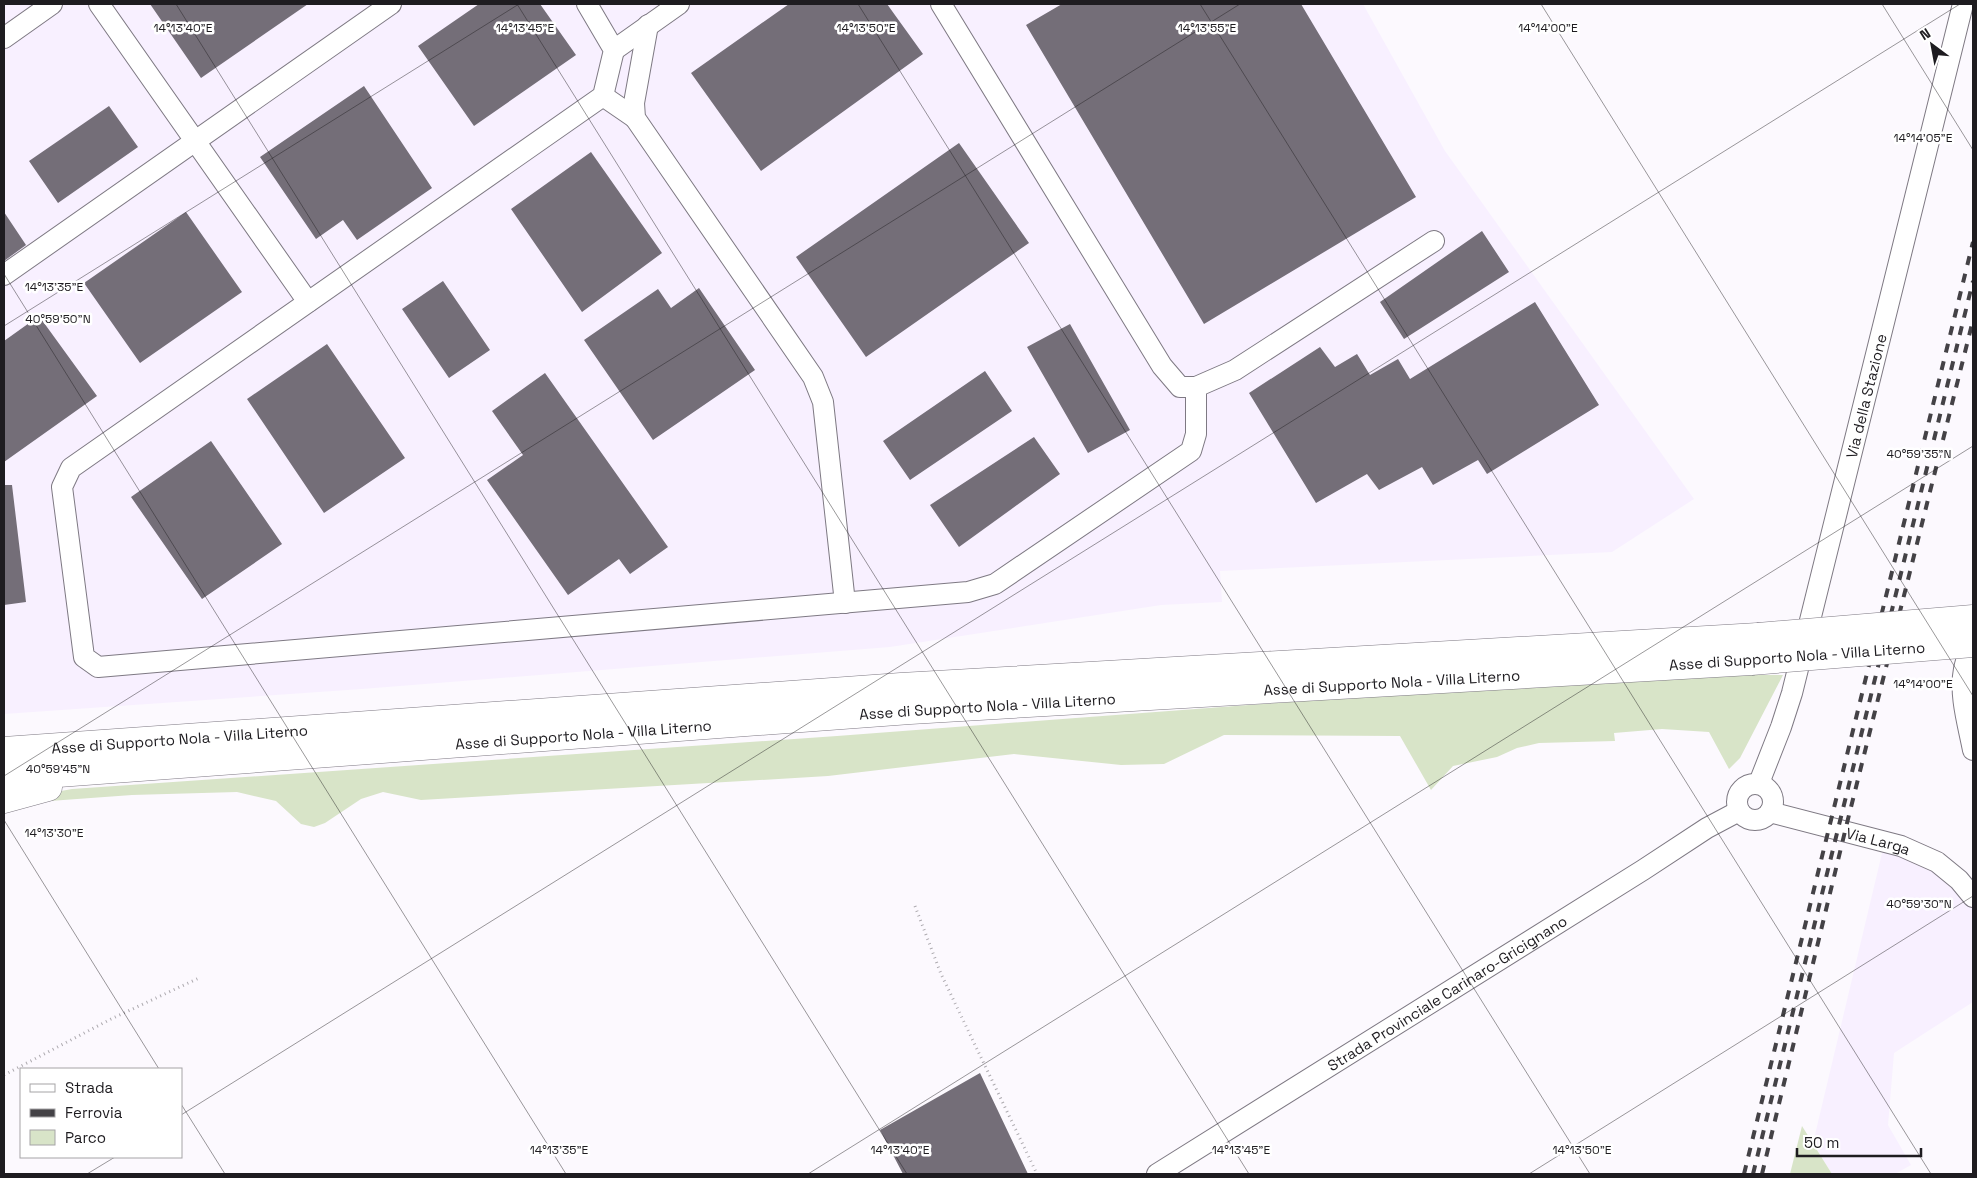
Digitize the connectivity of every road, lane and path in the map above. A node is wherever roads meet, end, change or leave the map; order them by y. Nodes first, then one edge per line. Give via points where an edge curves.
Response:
1 (52, 4) edge
2 (99, 4) edge
3 (391, 4) edge
4 (587, 4) edge
5 (679, 4) edge
6 (941, 4) edge
7 (1960, 8) edge
8 (648, 25) junction
9 (4, 38) edge
10 (614, 50) junction
11 (603, 96) junction
12 (635, 118) junction
13 (195, 141) junction
14 (1434, 241) dead end
15 (4, 275) edge
16 (308, 302) junction
17 (1196, 387) junction
18 (845, 603) junction
19 (1973, 619) edge
20 (1973, 641) edge
21 (1755, 649) junction
22 (1973, 750) edge
23 (4, 751) edge
24 (132, 767) junction
25 (4, 777) edge
26 (1759, 784) junction
27 (4, 798) edge
28 (1739, 811) junction
29 (1770, 812) junction
30 (1973, 897) edge
31 (915, 906) dead end
32 (199, 978) dead end
33 (4, 1075) edge
34 (1036, 1174) edge
35 (1157, 1174) edge

1 - 9 street
2 - 13 street
3 - 13 street
4 - 10 street
5 - 8 street
6 - 17 street via 1162,366 1180,387
7 - 26 street, Via della Stazione via 1792,694
8 - 10 street
8 - 12 street via 634,103
10 - 11 street
11 - 12 street
11 - 16 street
12 - 18 street via 813,377 823,402
13 - 15 street
13 - 16 street
14 - 17 street via 1236,370
16 - 18 street via 71,468 62,487 84,657 98,667
17 - 18 street via 1196,434 1191,451 995,584 968,592
19 - 21 highway, Asse di Supporto Nola - Villa Literno, bridge
20 - 21 highway, Asse di Supporto Nola - Villa Literno, bridge
20 - 22 street via 1963,686
21 - 23 highway, Asse di Supporto Nola - Villa Literno via 891,688
21 - 24 highway, Asse di Supporto Nola - Villa Literno
24 - 25 highway, Asse di Supporto Nola - Villa Literno
24 - 27 highway
26 - 28 street via 1747,785 1739,794
26 - 29 street via 1773,795
28 - 29 street via 1754,820 1766,817
28 - 35 street, Strada Provinciale Carinaro-Gricignano via 1707,828
29 - 30 street, Via Larga via 1901,846 1937,862
31 - 34 path via 941,974
32 - 33 path

